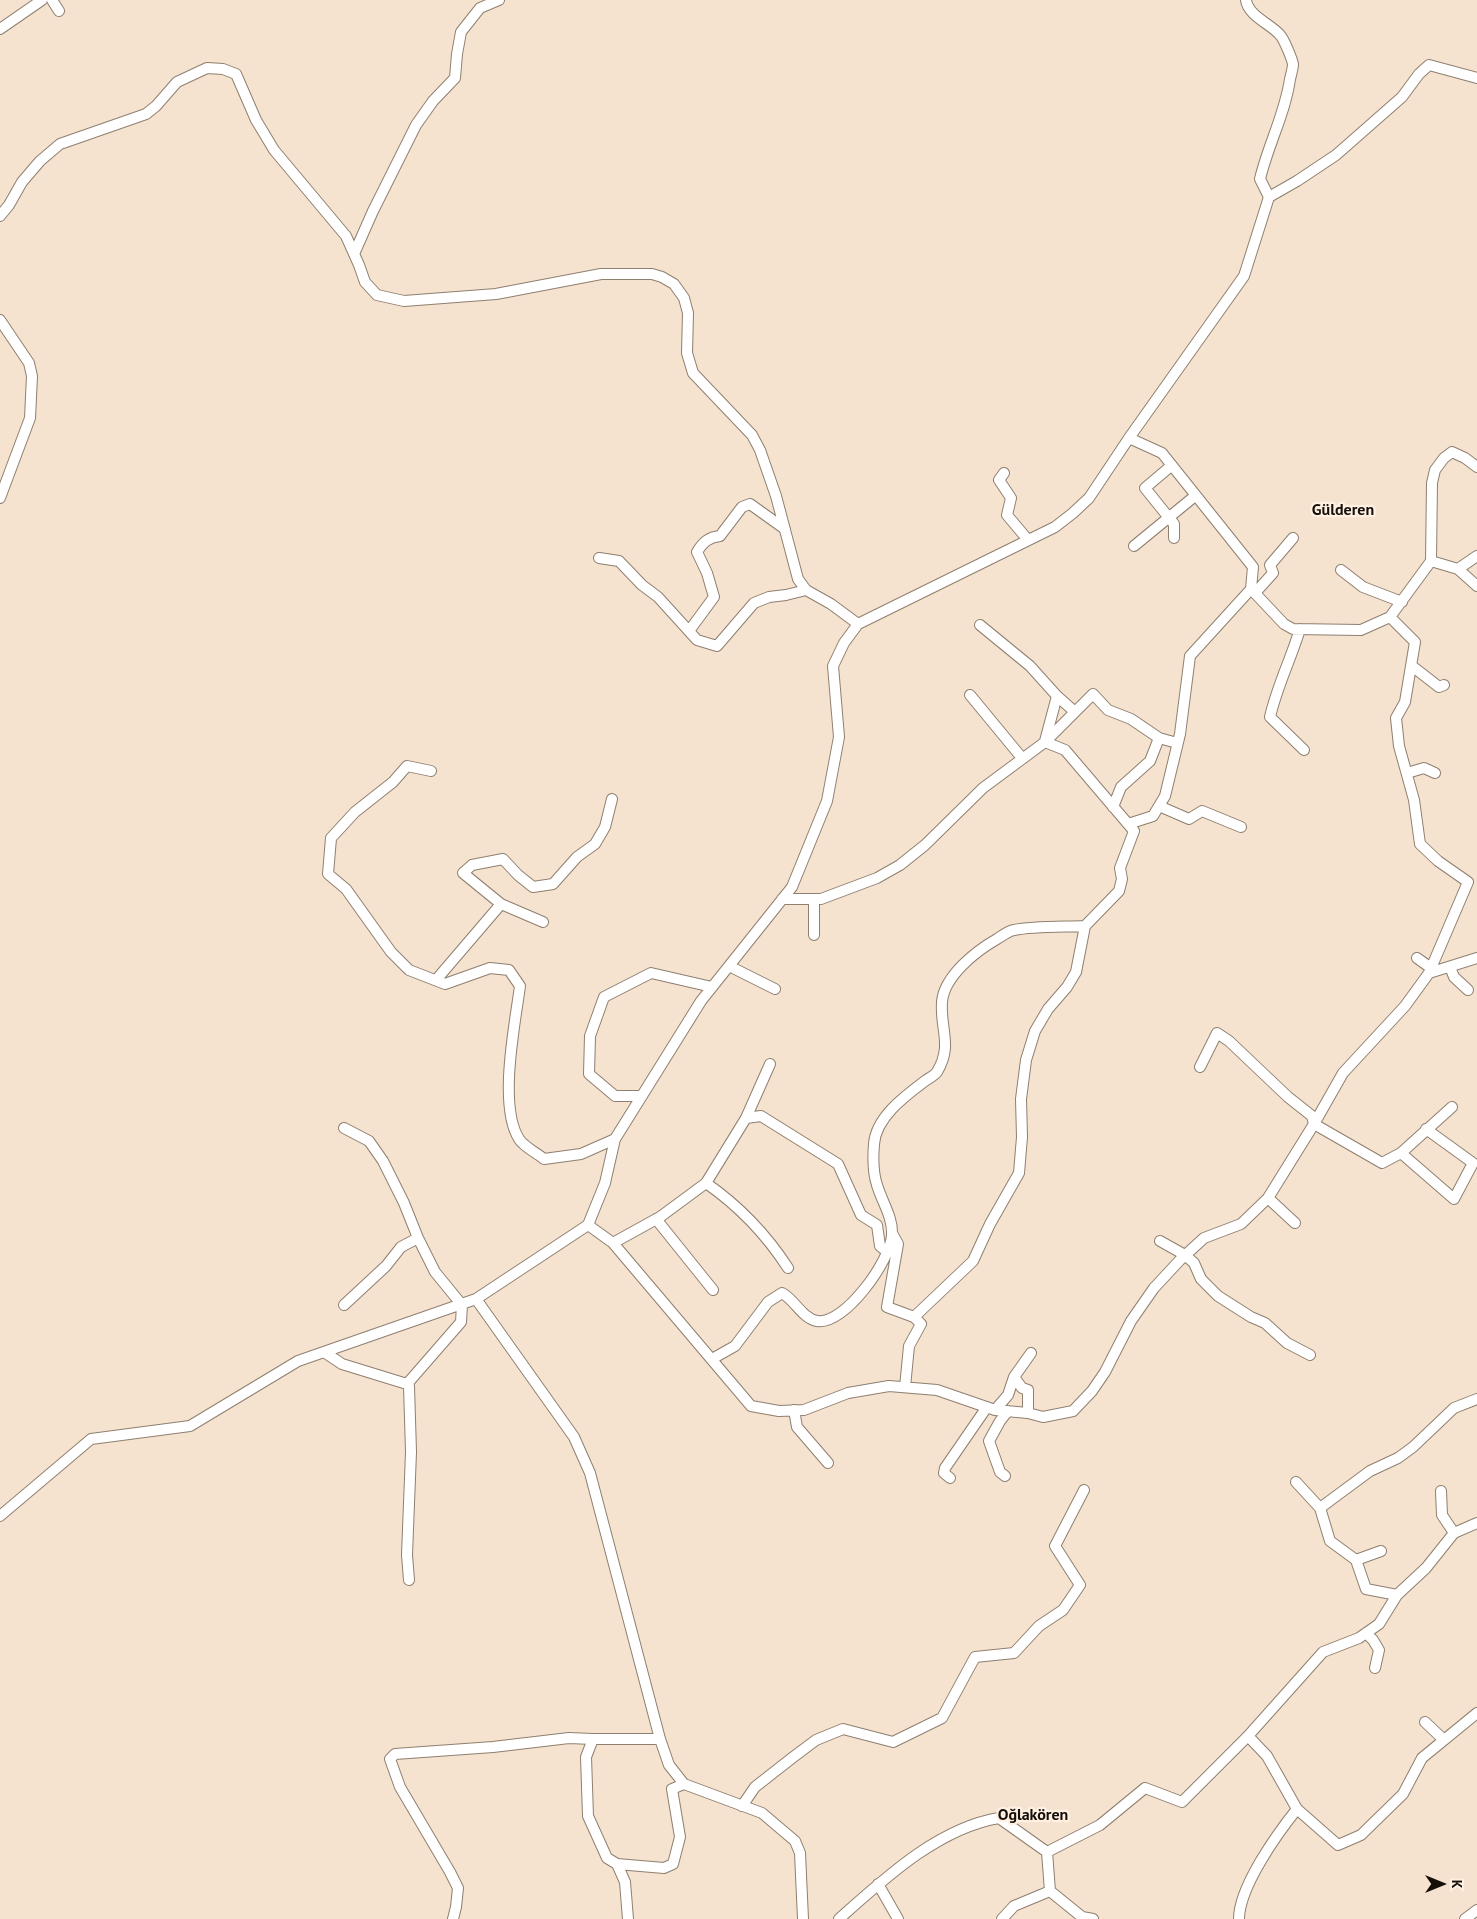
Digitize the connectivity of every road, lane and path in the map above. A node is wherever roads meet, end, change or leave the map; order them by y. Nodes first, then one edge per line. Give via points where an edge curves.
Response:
1 (42, 0) edge
2 (52, 0) edge
3 (499, 0) edge
4 (1246, 0) edge
5 (59, 11) dead end
6 (0, 29) edge
7 (1477, 78) edge
8 (1269, 197) junction
9 (0, 216) edge
10 (354, 254) junction
11 (0, 320) edge
12 (1129, 438) junction
13 (1171, 466) junction
14 (1477, 468) edge
15 (1004, 473) dead end
16 (1195, 496) junction
17 (0, 498) edge
18 (1169, 517) junction
19 (785, 529) junction
20 (1174, 538) dead end
21 (1293, 538) dead end
22 (1028, 540) junction
23 (1134, 546) dead end
24 (1477, 556) edge
25 (599, 558) dead end
26 (1431, 560) junction
27 (1458, 569) junction
28 (1341, 570) dead end
29 (1477, 586) edge
30 (806, 590) junction
31 (1253, 591) junction
32 (1402, 602) junction
33 (1390, 617) junction
34 (858, 624) junction
35 (980, 625) dead end
36 (1300, 629) junction
37 (689, 632) junction
38 (1412, 666) junction
39 (1444, 685) dead end
40 (970, 695) dead end
41 (1057, 696) junction
42 (1075, 712) junction
43 (1159, 738) junction
44 (1045, 742) junction
45 (1178, 743) junction
46 (1304, 750) dead end
47 (1022, 758) junction
48 (431, 771) dead end
49 (1407, 773) junction
50 (1435, 773) dead end
51 (612, 799) dead end
52 (1159, 806) junction
53 (1113, 807) junction
54 (1128, 824) junction
55 (1240, 827) dead end
56 (1472, 882) edge
57 (782, 899) junction
58 (814, 899) junction
59 (501, 904) junction
60 (543, 922) dead end
61 (1085, 926) junction
62 (814, 936) dead end
63 (1417, 958) dead end
64 (1477, 958) edge
65 (729, 966) junction
66 (1450, 966) junction
67 (1430, 971) junction
68 (436, 980) junction
69 (712, 987) junction
70 (774, 989) dead end
71 (1468, 990) dead end
72 (770, 1064) dead end
73 (1200, 1067) dead end
74 (642, 1096) junction
75 (1452, 1107) dead end
76 (746, 1118) junction
77 (1314, 1124) junction
78 (344, 1128) dead end
79 (1426, 1129) junction
80 (615, 1139) junction
81 (1401, 1153) junction
82 (706, 1183) junction
83 (1268, 1198) junction
84 (656, 1220) junction
85 (1295, 1223) dead end
86 (588, 1225) junction
87 (892, 1233) junction
88 (418, 1238) junction
89 (1160, 1241) dead end
90 (613, 1243) junction
91 (886, 1251) junction
92 (1185, 1255) junction
93 (788, 1268) dead end
94 (713, 1290) dead end
95 (476, 1299) junction
96 (344, 1305) dead end
97 (462, 1305) junction
98 (914, 1318) junction
99 (324, 1352) junction
100 (1031, 1353) dead end
101 (1310, 1355) dead end
102 (712, 1359) junction
103 (1014, 1377) junction
104 (408, 1384) junction
105 (904, 1387) junction
106 (1477, 1399) edge
107 (991, 1409) junction
108 (794, 1410) junction
109 (1008, 1411) junction
110 (1028, 1412) junction
111 (828, 1462) dead end
112 (1006, 1476) dead end
113 (950, 1478) dead end
114 (1296, 1482) dead end
115 (1084, 1490) dead end
116 (1441, 1491) dead end
117 (1320, 1508) junction
118 (0, 1516) edge
119 (1477, 1523) edge
120 (1454, 1533) junction
121 (1381, 1550) dead end
122 (1356, 1560) junction
123 (408, 1580) dead end
124 (1397, 1595) junction
125 (1366, 1633) junction
126 (1375, 1668) dead end
127 (1477, 1713) edge
128 (1425, 1722) dead end
129 (1248, 1736) junction
130 (593, 1739) junction
131 (660, 1739) junction
132 (1444, 1740) junction
133 (684, 1784) junction
134 (742, 1806) junction
135 (1297, 1809) junction
136 (1047, 1852) junction
137 (616, 1864) junction
138 (878, 1884) junction
139 (1050, 1891) junction
140 (1477, 1910) edge
141 (453, 1919) edge
142 (628, 1919) edge
143 (803, 1919) edge
144 (840, 1919) edge
145 (898, 1919) edge
146 (1002, 1919) edge
147 (1093, 1919) edge
148 (1239, 1919) edge
149 (1465, 1919) edge

1 - 6 street
2 - 5 street
3 - 10 street via 480,8 461,32 455,78 416,125
4 - 8 street via 1259,18 1281,36 1293,64 1288,94 1260,179
7 - 8 street via 1428,65 1402,97 1336,154
8 - 12 street via 1244,276
9 - 10 street via 22,182 60,144 146,114 177,82 207,68 223,69 236,74 256,120 274,150 346,236
10 - 19 street via 365,282 377,295 404,301 496,294 601,274 652,274 674,284 684,298 688,313 687,353 693,373 752,434 766,465
11 - 17 street via 29,364 32,376 30,418
12 - 13 street via 1162,453
12 - 22 street via 1089,498 1055,527
13 - 16 street
13 - 18 street via 1146,488
14 - 26 street via 1452,452 1435,470
15 - 22 street via 1000,480 1011,498 1007,515
16 - 18 street
16 - 31 street via 1253,567
18 - 20 street via 1174,524
18 - 23 street
19 - 30 street via 798,579
19 - 37 street via 750,504 742,507 720,536 710,537 700,546 697,552 714,597
21 - 31 street via 1270,565 1273,573
22 - 34 street
24 - 27 street
25 - 37 street via 619,561 658,596
26 - 27 street
26 - 32 street
27 - 29 street
28 - 32 street via 1363,587
30 - 34 street
30 - 37 street via 754,603 717,646 697,640
31 - 36 street via 1284,624
31 - 45 street via 1190,656
32 - 33 street
33 - 36 street via 1361,630
33 - 38 street via 1415,642
34 - 57 street via 844,643 834,666 839,737 827,801 792,887
35 - 41 street via 1030,666
36 - 46 street via 1270,716
38 - 39 street via 1439,686
38 - 49 street via 1405,702 1396,718 1398,746
40 - 47 street
41 - 42 street
41 - 44 street
42 - 43 street via 1093,694 1108,710 1131,719
42 - 44 street
43 - 45 street
43 - 53 street via 1150,761 1121,787
44 - 47 street
44 - 53 street via 1065,750
45 - 52 street via 1165,796
47 - 58 street via 983,788 926,845 900,864 877,878 822,899
48 - 68 street via 407,766 393,782 355,812 331,838 328,874 346,889 391,952 409,970
49 - 50 street via 1424,768
49 - 56 street via 1420,844 1438,861
51 - 59 street via 595,844 577,857 553,884 533,887 503,859 472,865 463,873
52 - 54 street via 1153,816
52 - 55 street via 1189,819 1202,811
53 - 54 street
54 - 61 street via 1134,831 1120,868 1122,879 1118,891
56 - 67 street
57 - 58 street
57 - 65 street
58 - 62 street
59 - 60 street
59 - 68 street
61 - 87 street via 1012,930 980,949 951,981 942,1004 946,1050 943,1060 935,1074 882,1121 874,1143 874,1174
61 - 98 street via 1076,972 1035,1031 1026,1060 1021,1099 1019,1173 973,1261
63 - 67 street
64 - 66 street
65 - 69 street
65 - 70 street
66 - 67 street
66 - 71 street via 1454,977
67 - 77 street via 1405,1006 1343,1073
68 - 80 street via 445,984 490,968 509,970 520,986 508,1078 511,1118 520,1140 544,1159 581,1154
69 - 74 street
69 - 74 street via 651,973 604,997 590,1036 589,1074 615,1096
72 - 76 street
73 - 77 street via 1217,1033 1312,1116
74 - 80 street
75 - 79 street
76 - 82 street
76 - 91 street via 761,1116 838,1164 861,1215 877,1225 880,1246
77 - 81 street via 1382,1163
77 - 83 street
78 - 88 street via 369,1141 404,1202
79 - 81 street
79 - 81 street via 1473,1163 1454,1200
80 - 86 street via 605,1184
82 - 84 street
82 - 93 street via 725,1196 764,1234
83 - 85 street
83 - 92 street via 1241,1224 1204,1238
84 - 90 street
84 - 94 street
86 - 90 street
86 - 95 street
87 - 91 street
87 - 98 street via 898,1244 887,1307
88 - 96 street via 402,1247
88 - 97 street via 435,1272
89 - 92 street
90 - 102 street
91 - 102 street via 855,1301 841,1313 829,1320 815,1320 806,1316 782,1293 768,1302 735,1346
92 - 101 street via 1194,1263 1201,1279 1218,1296
92 - 110 street via 1154,1288 1131,1321 1092,1392 1074,1411 1043,1417
95 - 97 street
95 - 131 street via 574,1437 590,1473
97 - 99 street
97 - 104 street via 461,1322
98 - 105 street via 921,1324 909,1346
99 - 104 street via 342,1364
99 - 118 street via 298,1361 190,1426 91,1439
100 - 103 street
102 - 108 street via 751,1406
103 - 107 street via 1008,1395
103 - 110 street via 1022,1388 1028,1390
104 - 123 street via 411,1452
105 - 107 street via 937,1390
105 - 108 street via 889,1386 848,1393 804,1410
106 - 117 street via 1454,1408 1413,1447 1370,1471
107 - 109 street
107 - 113 street via 945,1468 944,1473
108 - 111 street via 797,1428
109 - 110 street
109 - 112 street via 989,1441 1000,1472
114 - 117 street
115 - 134 street via 1055,1546 1080,1585 1063,1610 1039,1626 1014,1653 976,1657 942,1718 892,1742 843,1729 816,1740 756,1787
116 - 120 street via 1442,1515
117 - 122 street via 1330,1541
119 - 120 street
120 - 124 street via 1426,1568
121 - 122 street
122 - 124 street via 1366,1590
124 - 125 street via 1379,1624
125 - 126 street via 1379,1650
125 - 129 street via 1323,1652
127 - 132 street
128 - 132 street
129 - 135 street via 1267,1756
129 - 136 street via 1182,1802 1145,1788 1100,1825
130 - 131 street
130 - 137 street via 586,1757 588,1816 607,1858
130 - 141 street via 568,1738 396,1754 390,1759 400,1787 458,1888
131 - 133 street via 669,1765
132 - 135 street via 1422,1758 1403,1794 1361,1835 1338,1845
133 - 134 street
133 - 137 street via 672,1789 680,1837 673,1864 664,1868
134 - 143 street via 762,1813 795,1841 800,1852
135 - 148 street via 1268,1848 1245,1893
136 - 138 street via 999,1818 983,1820 938,1841
136 - 139 street
137 - 142 street via 625,1882
138 - 144 street
138 - 145 street
139 - 146 street via 1014,1906
139 - 147 street via 1082,1917
140 - 149 street

